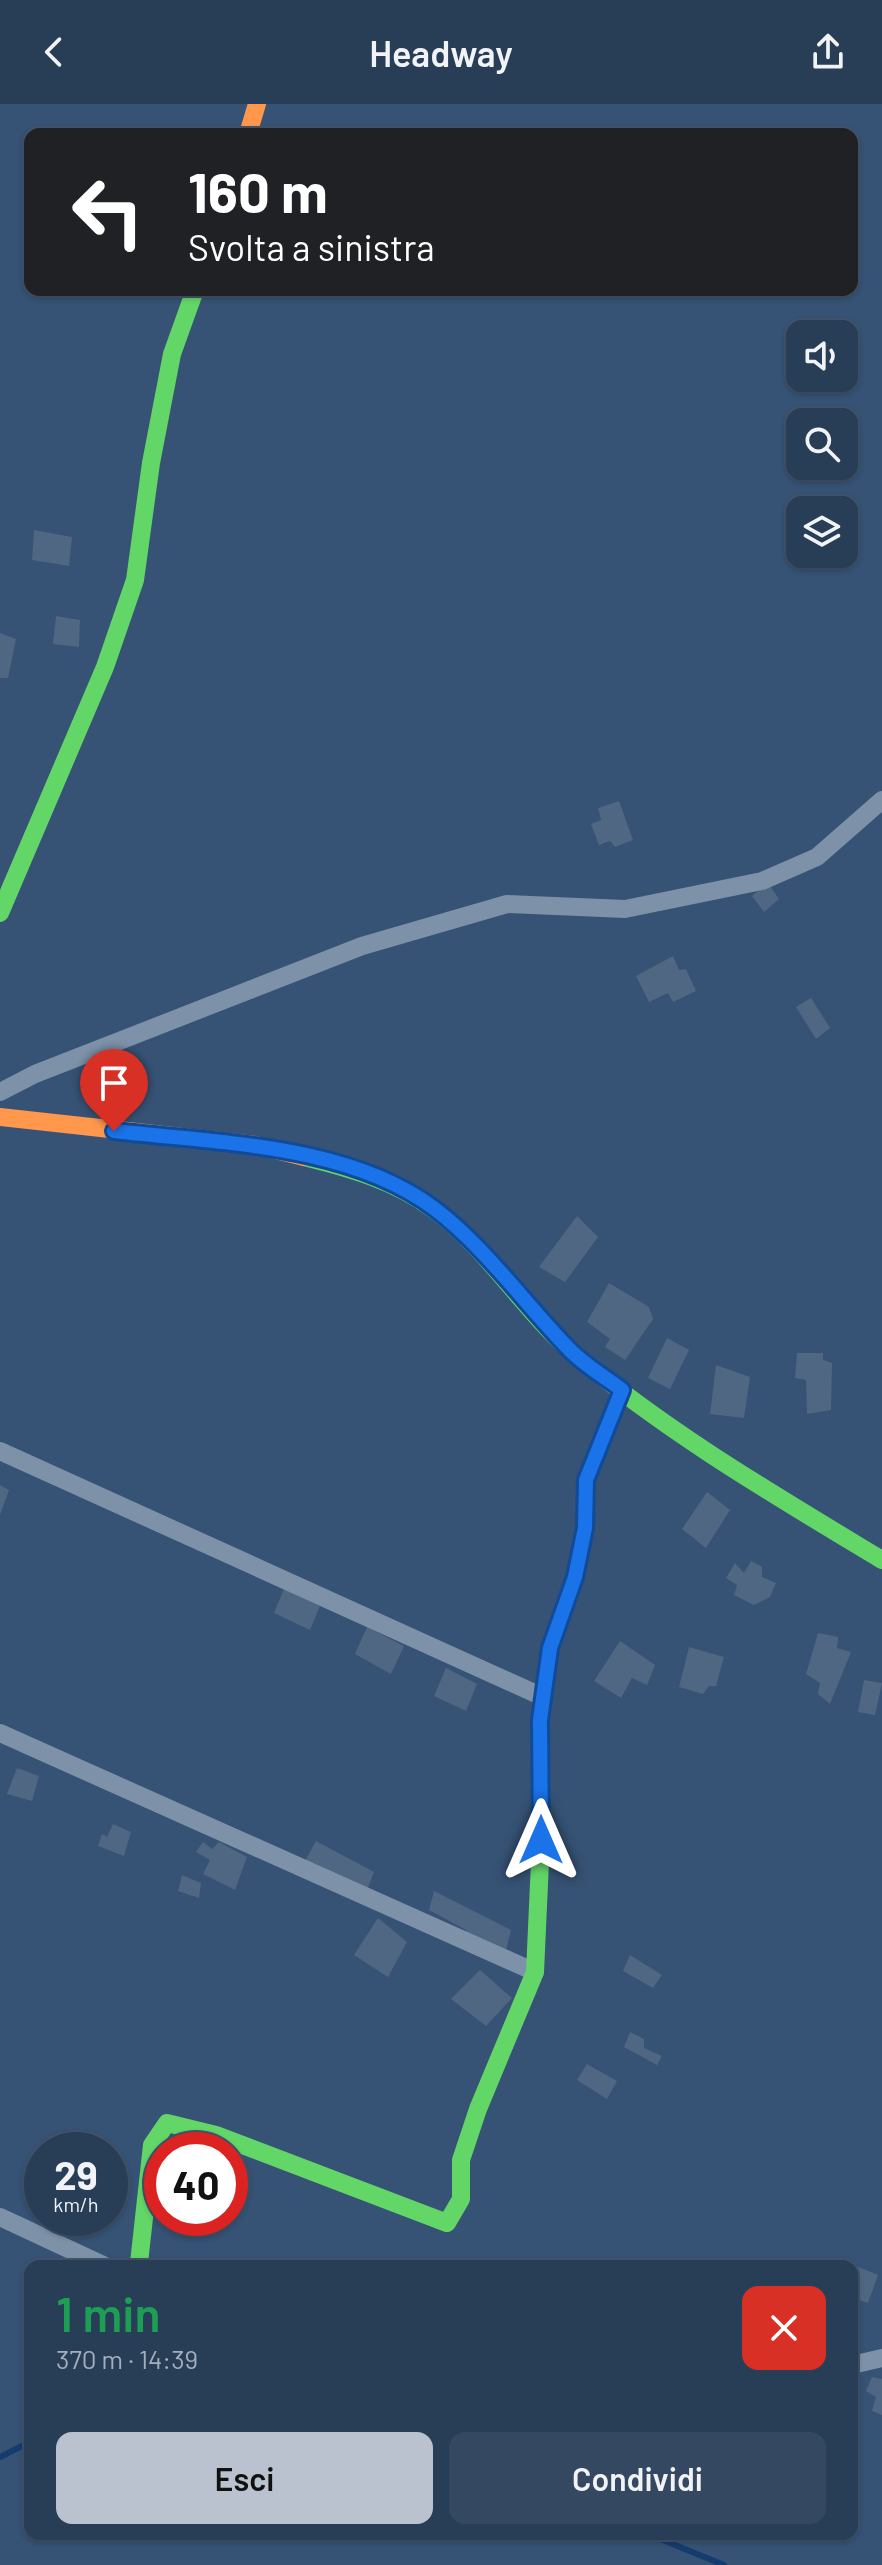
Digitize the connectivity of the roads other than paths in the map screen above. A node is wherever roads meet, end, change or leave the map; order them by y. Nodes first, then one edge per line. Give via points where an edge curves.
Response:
1 (257, 104) edge
2 (250, 128) edge
3 (193, 296) edge
4 (882, 800) edge
5 (0, 913) edge
6 (0, 1092) edge
7 (0, 1117) edge
8 (622, 1390) junction
9 (0, 1451) edge
10 (882, 1560) edge
11 (543, 1697) junction
12 (0, 1733) edge
13 (535, 1972) junction
14 (0, 2217) edge
15 (92, 2260) edge
16 (139, 2260) edge
17 (882, 2358) edge
18 (858, 2364) edge

1 - 2 street
3 - 5 street via 172,354 135,580 105,667
4 - 6 street via 817,857 762,881 625,909 507,904 362,946
7 - 8 street via 255,1145 351,1169 399,1188 434,1209 572,1352
8 - 10 street via 717,1460
8 - 11 street via 586,1480 583,1540 550,1648
9 - 11 street
11 - 13 street
12 - 13 street
13 - 16 street via 469,2135 461,2160 461,2199 447,2223 216,2135 167,2123 152,2145
14 - 15 street
17 - 18 street

